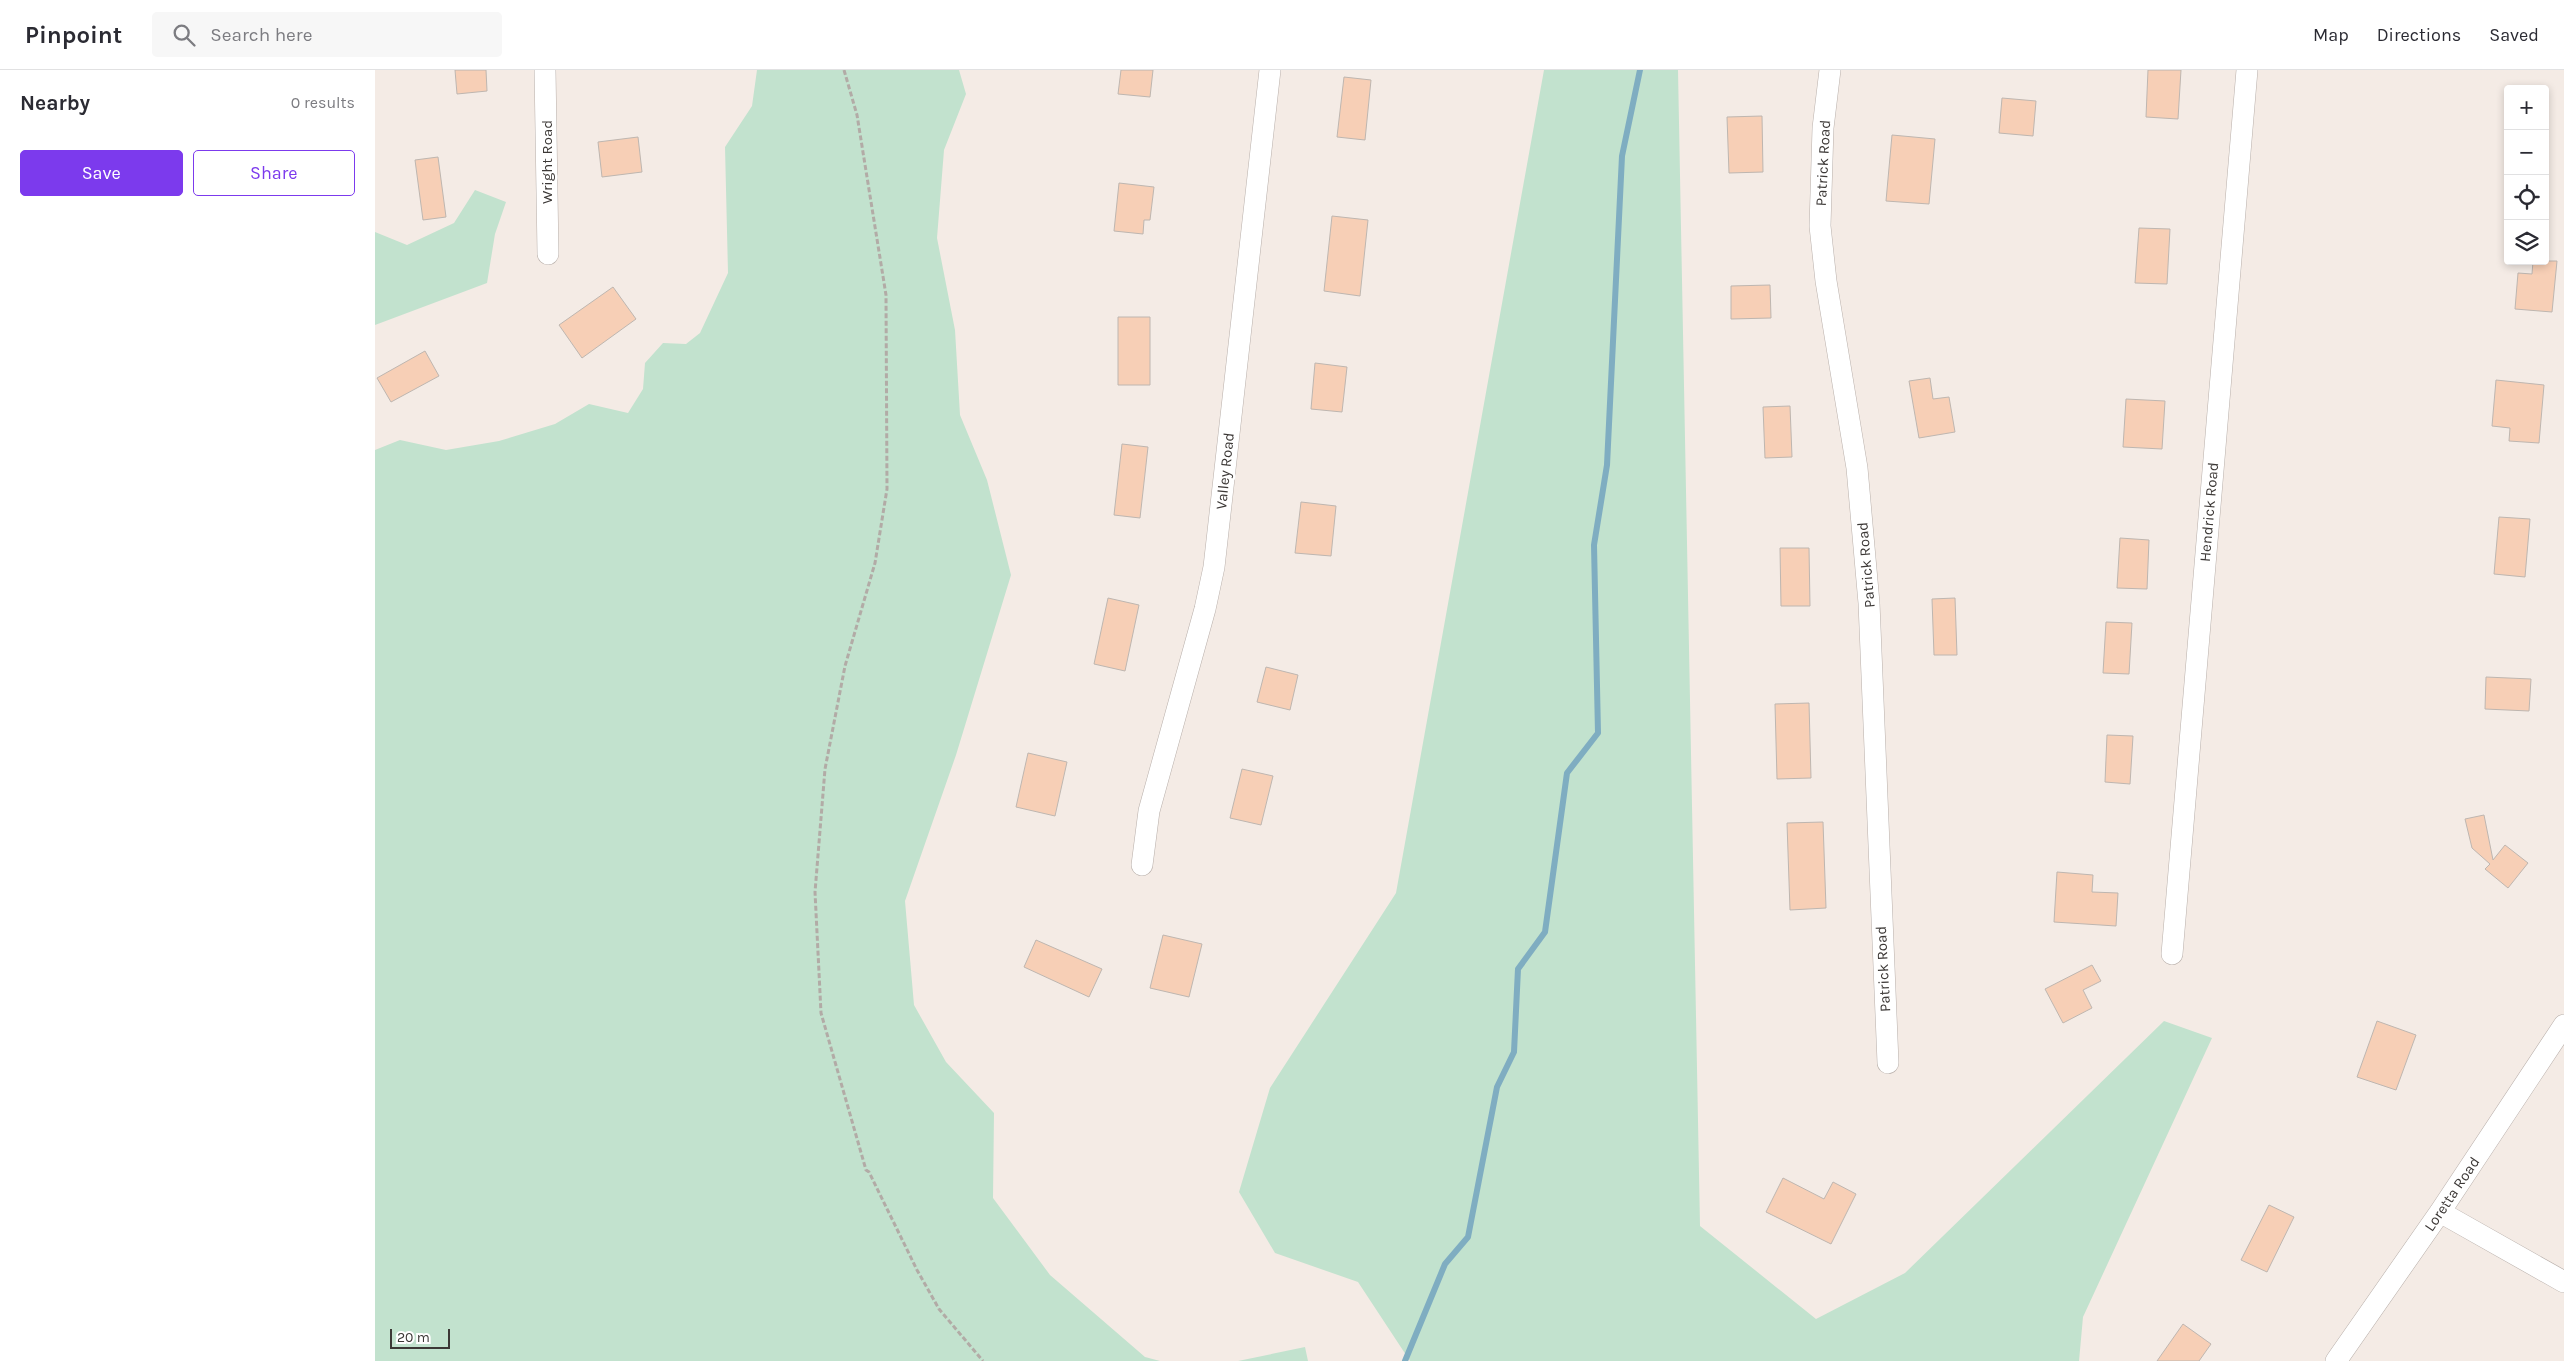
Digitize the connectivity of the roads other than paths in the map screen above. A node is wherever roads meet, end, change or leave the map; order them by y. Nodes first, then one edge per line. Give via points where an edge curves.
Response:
1 (545, 70) edge
2 (1270, 70) edge
3 (1830, 70) edge
4 (2247, 70) edge
5 (548, 254) dead end
6 (1141, 865) dead end
7 (2172, 954) dead end
8 (2564, 1025) edge
9 (1888, 1063) dead end
10 (2440, 1212) junction
11 (2564, 1282) edge
12 (2336, 1361) edge

1 - 5 street, Wright Road
2 - 6 street, Valley Road via 1214,567 1149,811
3 - 9 street, Patrick Road via 1823,137 1820,226 1857,468 1869,594
4 - 7 street, Hendrick Road
8 - 10 street, Loretta Road
10 - 11 street
10 - 12 street, Loretta Road

